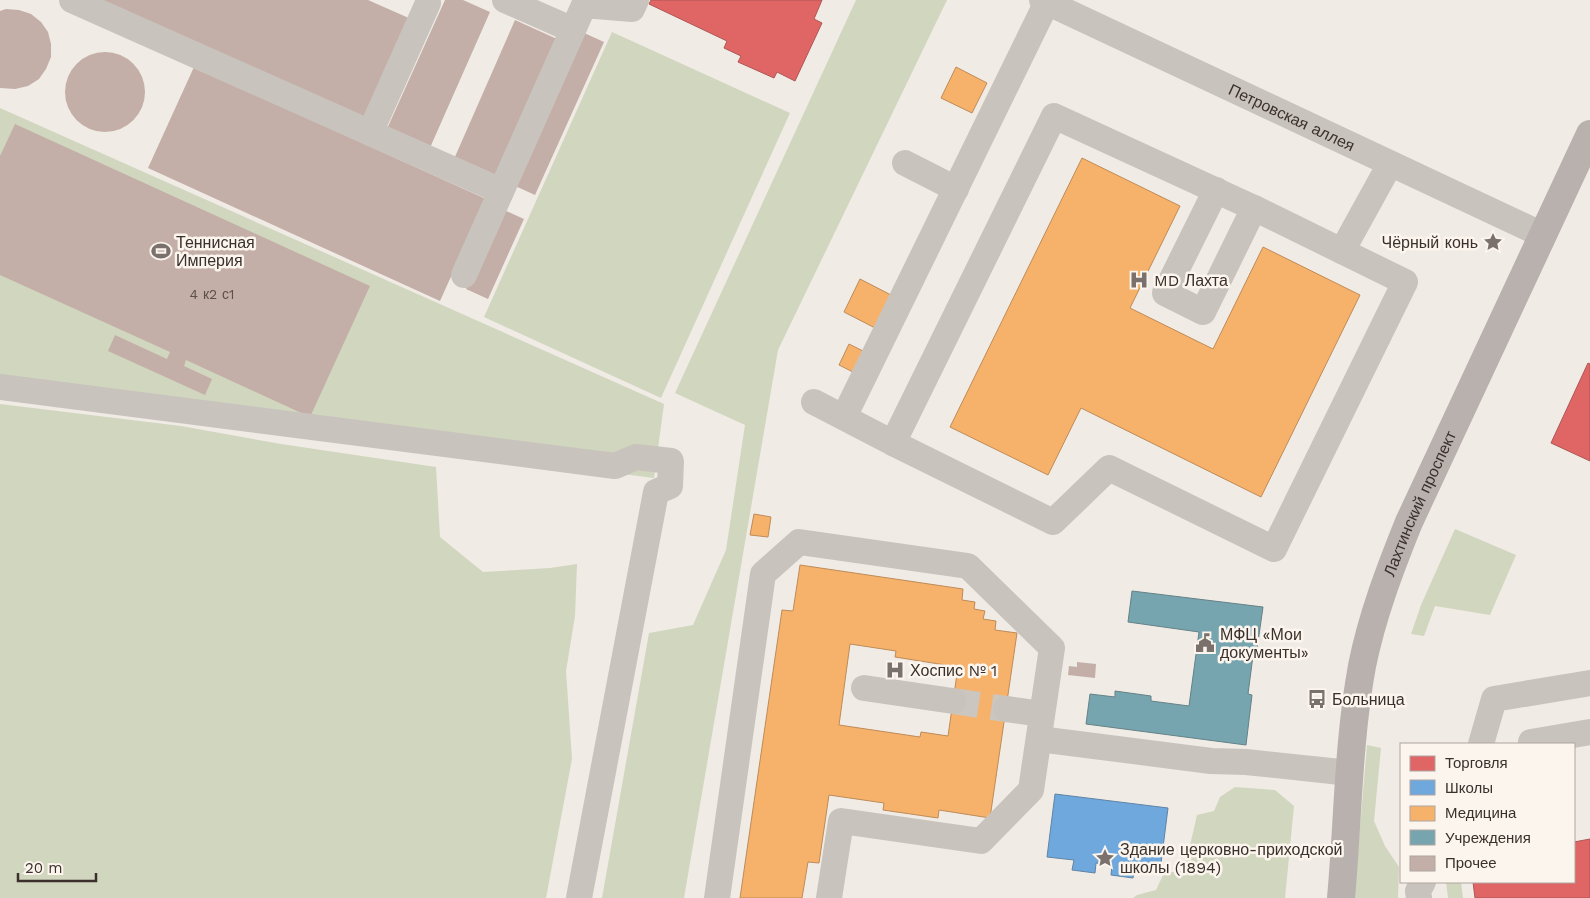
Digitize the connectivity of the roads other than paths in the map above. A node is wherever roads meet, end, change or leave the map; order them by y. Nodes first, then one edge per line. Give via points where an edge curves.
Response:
1 (72, 0) edge
2 (505, 0) edge
3 (636, 0) edge
4 (426, 1) edge
5 (1045, 1) edge
6 (573, 30) junction
7 (370, 133) junction
8 (1588, 144) edge
9 (905, 163) dead end
10 (1390, 164) junction
11 (956, 189) junction
12 (1216, 190) junction
13 (501, 192) junction
14 (1254, 208) junction
15 (1542, 235) junction
16 (1342, 251) junction
17 (464, 275) dead end
18 (0, 387) edge
19 (814, 402) dead end
20 (844, 417) junction
21 (894, 443) junction
22 (1590, 683) edge
23 (864, 688) dead end
24 (953, 701) tunnel mouth
25 (1006, 709) tunnel mouth
26 (1040, 726) junction
27 (1590, 732) edge
28 (1481, 743) edge
29 (1532, 743) edge
30 (1350, 773) junction
31 (1422, 883) edge
32 (579, 898) edge
33 (717, 898) edge
34 (829, 898) edge
35 (1341, 898) edge
36 (1419, 898) edge

1 - 7 street
2 - 6 street
3 - 6 street via 632,9 584,4
4 - 7 street
5 - 10 street, Петровская аллея
5 - 11 street
6 - 13 street
7 - 13 street
8 - 15 main road, Лахтинский проспект
9 - 11 street
10 - 15 street, Петровская аллея
10 - 16 street
11 - 20 street
12 - 14 street
12 - 14 street via 1165,293 1204,312
12 - 21 street via 1054,116
13 - 17 street
14 - 16 street
15 - 30 main road, Лахтинский проспект via 1386,578 1362,665
16 - 21 street via 1405,282 1274,549 1110,468 1053,522
18 - 32 street via 615,466 636,457 671,461 670,486 656,492
19 - 20 street
20 - 21 street
22 - 28 street via 1494,699
23 - 24 street
25 - 26 street
26 - 30 street via 1211,761
26 - 33 street via 1052,648 968,566 799,542 763,574
26 - 34 street via 1031,790 981,841 841,821
27 - 29 street
30 - 35 main road, Лахтинский проспект
31 - 36 street via 1418,891

